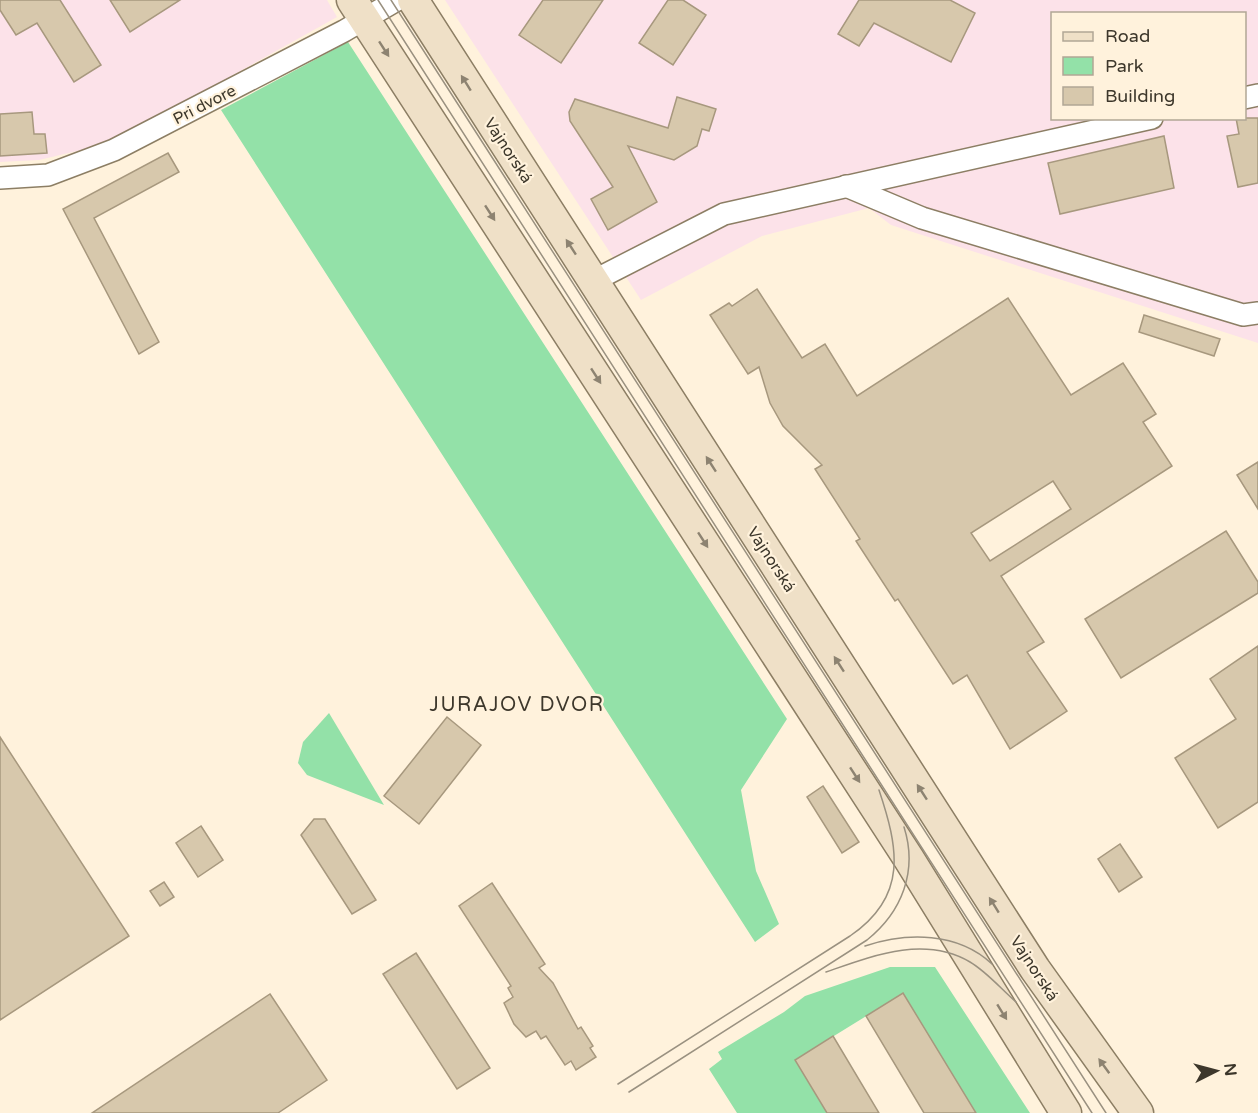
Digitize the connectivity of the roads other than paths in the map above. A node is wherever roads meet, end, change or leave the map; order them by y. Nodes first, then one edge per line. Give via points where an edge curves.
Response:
1 (397, 0) edge
2 (413, 0) edge
3 (358, 9) edge
4 (1143, 120) edge
5 (0, 178) edge
6 (846, 186) junction
7 (593, 281) junction
8 (1258, 313) edge
9 (1066, 1113) edge
10 (1138, 1113) edge

1 - 3 street, Pri dvore
7 -> 2 main road, Vajnorská
3 - 5 street, Pri dvore via 114,150 48,175
3 -> 9 main road via 898,842
4 - 6 street
6 - 7 street via 724,214
6 - 8 street via 922,218 1243,315
10 -> 7 main road, Vajnorská via 1035,969

